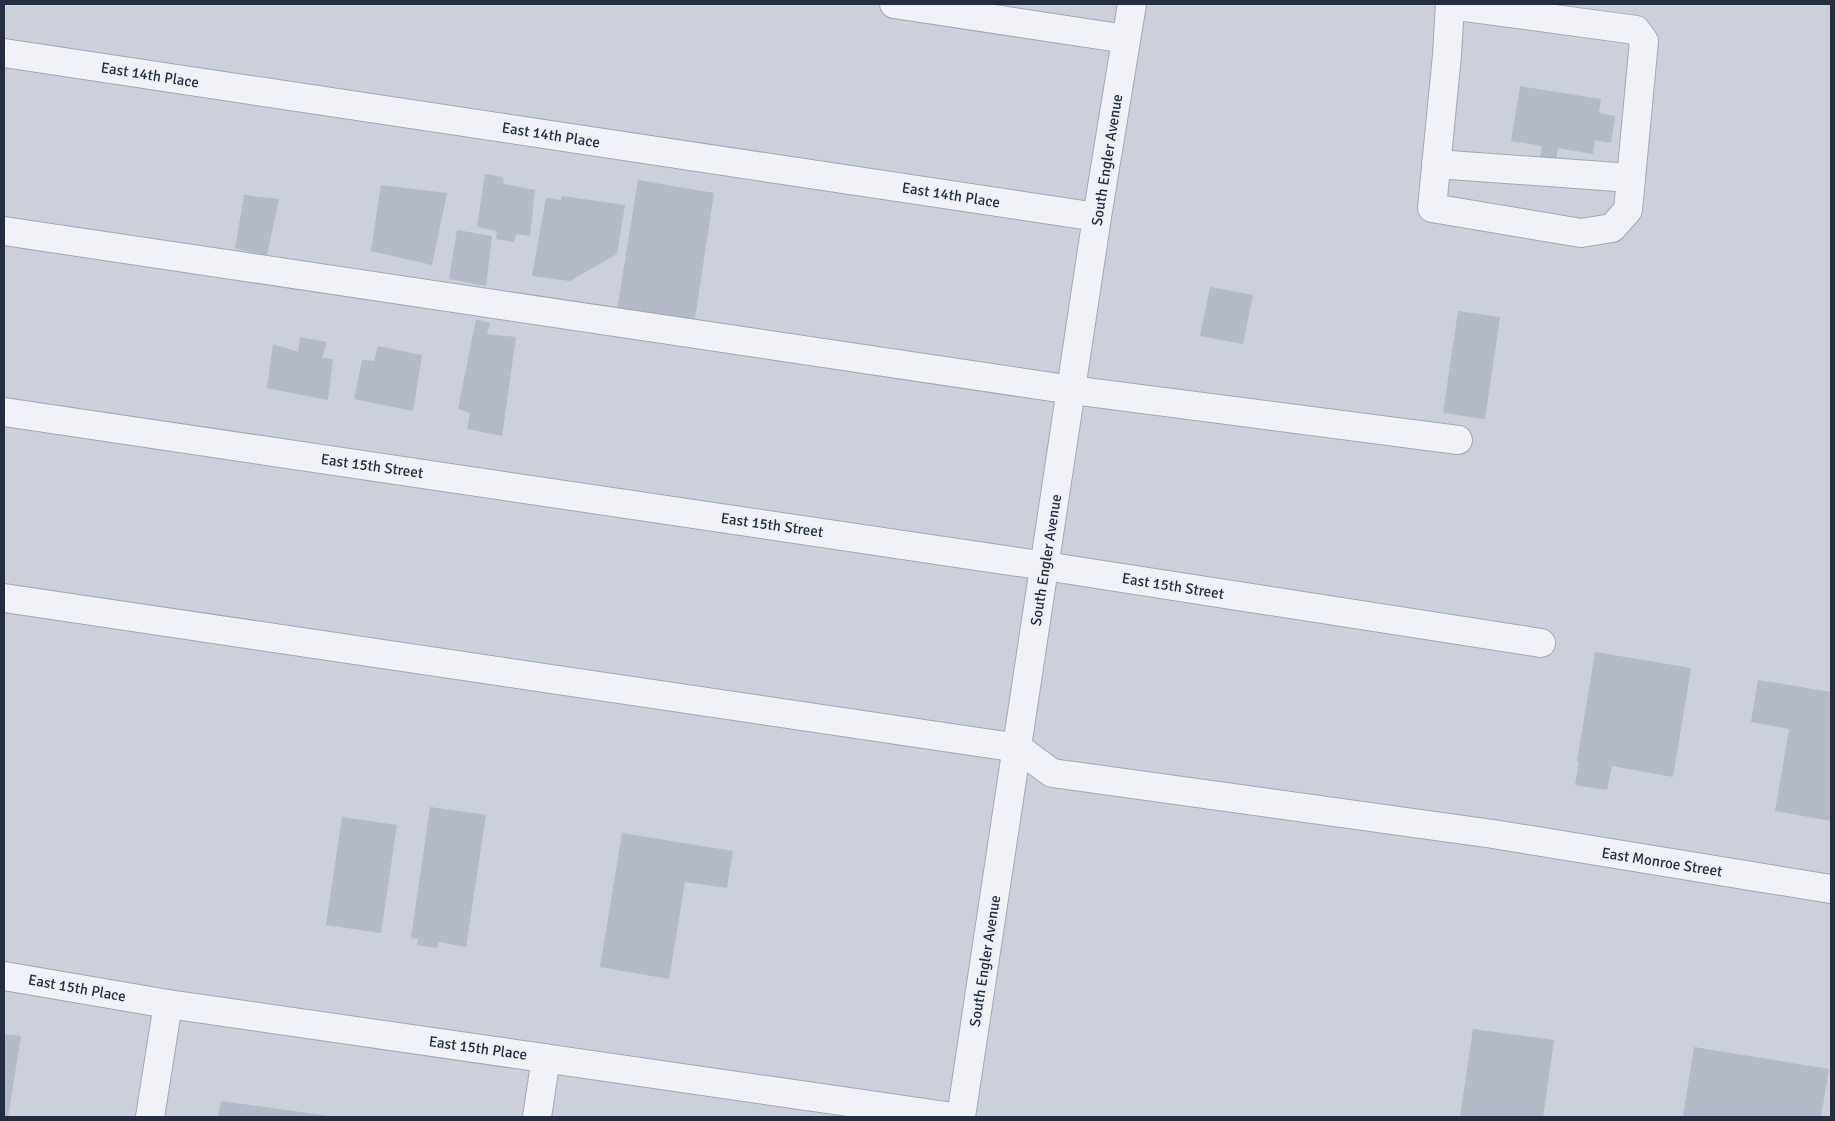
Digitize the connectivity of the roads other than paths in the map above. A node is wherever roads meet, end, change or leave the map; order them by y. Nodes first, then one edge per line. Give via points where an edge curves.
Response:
1 (894, 4) edge
2 (1132, 4) edge
3 (1450, 4) edge
4 (1126, 39) junction
5 (4, 53) edge
6 (1436, 164) junction
7 (1631, 178) junction
8 (1097, 216) junction
9 (4, 231) edge
10 (1072, 390) junction
11 (4, 412) edge
12 (1458, 440) dead end
13 (1045, 566) junction
14 (4, 598) edge
15 (1540, 643) dead end
16 (1018, 748) junction
17 (1831, 889) edge
18 (4, 976) edge
19 (168, 1004) junction
20 (546, 1058) junction
21 (150, 1117) edge
22 (537, 1117) edge
23 (953, 1117) edge
24 (961, 1117) edge

1 - 4 street
2 - 4 street, South Engler Avenue
3 - 6 street
3 - 7 street via 1636,30 1644,41
4 - 8 street, South Engler Avenue
5 - 8 street, East 14th Place
6 - 7 street
6 - 7 street via 1432,208 1581,233 1612,228 1628,210
8 - 10 street, South Engler Avenue
9 - 10 street
10 - 12 street
10 - 13 street, South Engler Avenue
11 - 13 street, East 15th Street
13 - 15 street, East 15th Street
13 - 16 street, South Engler Avenue
14 - 16 street
16 - 17 street, East Monroe Street via 1052,773 1492,834
16 - 24 street, South Engler Avenue
18 - 19 street, East 15th Place
19 - 20 street, East 15th Place
19 - 21 street
20 - 22 street
20 - 23 street, East 15th Place

